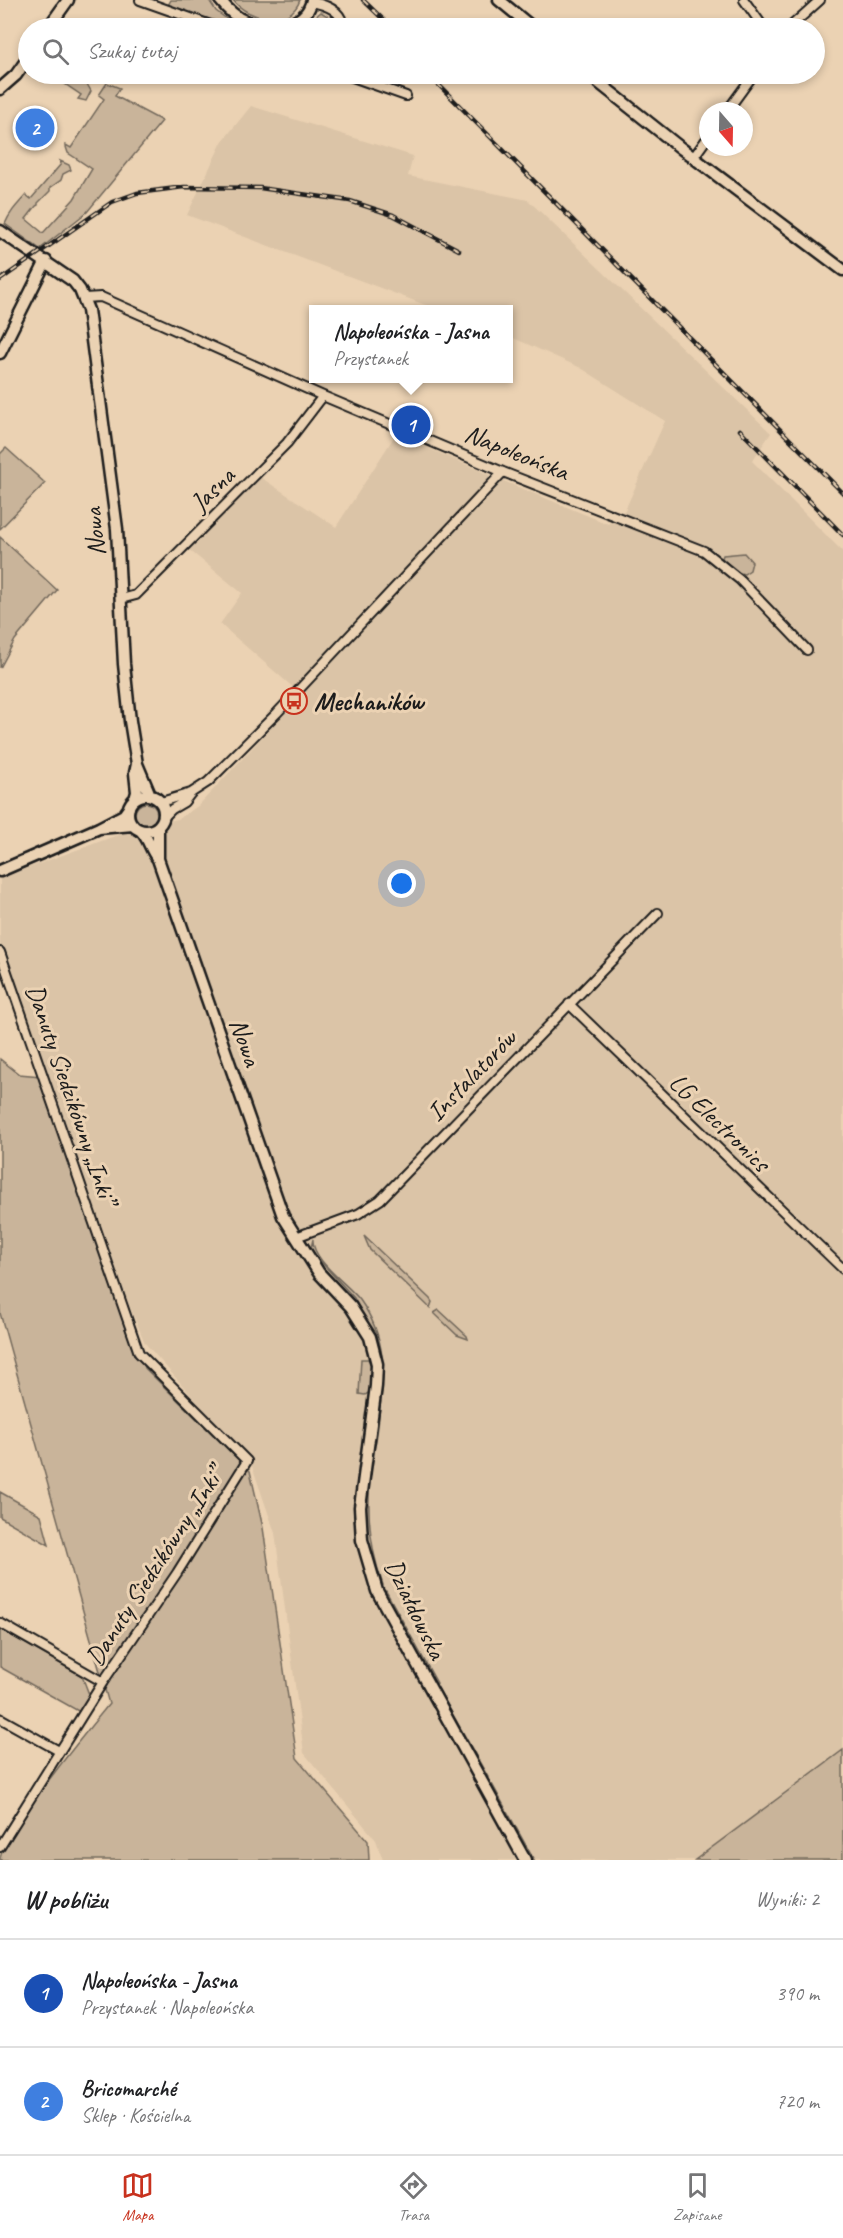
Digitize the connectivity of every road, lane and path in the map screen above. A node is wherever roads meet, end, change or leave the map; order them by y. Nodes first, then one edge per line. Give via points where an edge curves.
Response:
1 (68, 0) edge
2 (140, 0) edge
3 (220, 0) edge
4 (499, 0) edge
5 (744, 0) edge
6 (820, 0) edge
7 (312, 1) edge
8 (55, 18) edge
9 (191, 18) edge
10 (239, 18) edge
11 (301, 18) edge
12 (340, 18) edge
13 (521, 18) edge
14 (757, 18) edge
15 (800, 18) edge
16 (18, 72) edge
17 (372, 84) edge
18 (600, 84) edge
19 (747, 84) edge
20 (0, 89) edge
21 (406, 96) dead end
22 (734, 102) edge
23 (699, 150) edge
24 (693, 158) junction
25 (0, 231) edge
26 (46, 261) junction
27 (843, 270) edge
28 (84, 298) junction
29 (0, 353) edge
30 (323, 396) junction
31 (503, 472) junction
32 (121, 599) junction
33 (807, 650) dead end
34 (137, 764) junction
35 (191, 793) junction
36 (150, 795) junction
37 (161, 802) junction
38 (132, 803) junction
39 (164, 817) junction
40 (158, 827) junction
41 (99, 828) junction
42 (137, 828) junction
43 (158, 859) junction
44 (0, 871) edge
45 (658, 913) dead end
46 (0, 952) edge
47 (569, 1004) junction
48 (296, 1237) junction
49 (843, 1269) edge
50 (0, 1623) edge
51 (103, 1682) junction
52 (0, 1718) edge
53 (59, 1751) junction
54 (4, 1834) edge
55 (0, 1847) edge
56 (525, 1860) edge

1 - 8 street
2 - 9 street
3 - 10 street
4 - 13 street
5 - 14 street
6 - 15 street
7 - 11 street
7 - 12 street via 324,4
16 - 20 street
17 - 21 street
18 - 24 street
19 - 22 street
23 - 24 street
24 - 27 street
25 - 26 street
26 - 28 street via 73,281
26 - 29 street
28 - 30 street, Napoleońska via 101,297
28 - 32 street, Nowa via 112,491
30 - 31 street, Napoleońska
30 - 32 street, Jasna via 286,443 136,595
31 - 33 street, Napoleońska via 704,551 740,580
31 - 35 street via 277,713 208,782
32 - 34 street, Nowa via 124,664
34 - 36 street, Nowa
34 - 38 street, Nowa
35 - 37 street
35 - 39 street
36 - 37 street
36 - 38 street
37 - 39 street
38 - 41 street via 124,814
38 - 42 street via 129,818
39 - 40 street
40 - 42 street via 150,831
40 - 43 street, Nowa
41 - 42 street
41 - 44 street
42 - 43 street, Nowa
43 - 48 street, Nowa via 276,1197
45 - 47 street, Instalatorów
46 - 51 street, Danuty Siedzikówny „Inki” via 139,1353 247,1461
47 - 48 street, Instalatorów via 380,1200 358,1214
47 - 49 street, LG Electronics
48 - 56 street, Działdowska via 320,1273 362,1320 374,1350 376,1386 360,1507 362,1540 377,1591
50 - 51 street
51 - 53 street, Danuty Siedzikówny „Inki”
52 - 53 street
53 - 54 street, Danuty Siedzikówny „Inki”
54 - 55 street, Danuty Siedzikówny „Inki”

